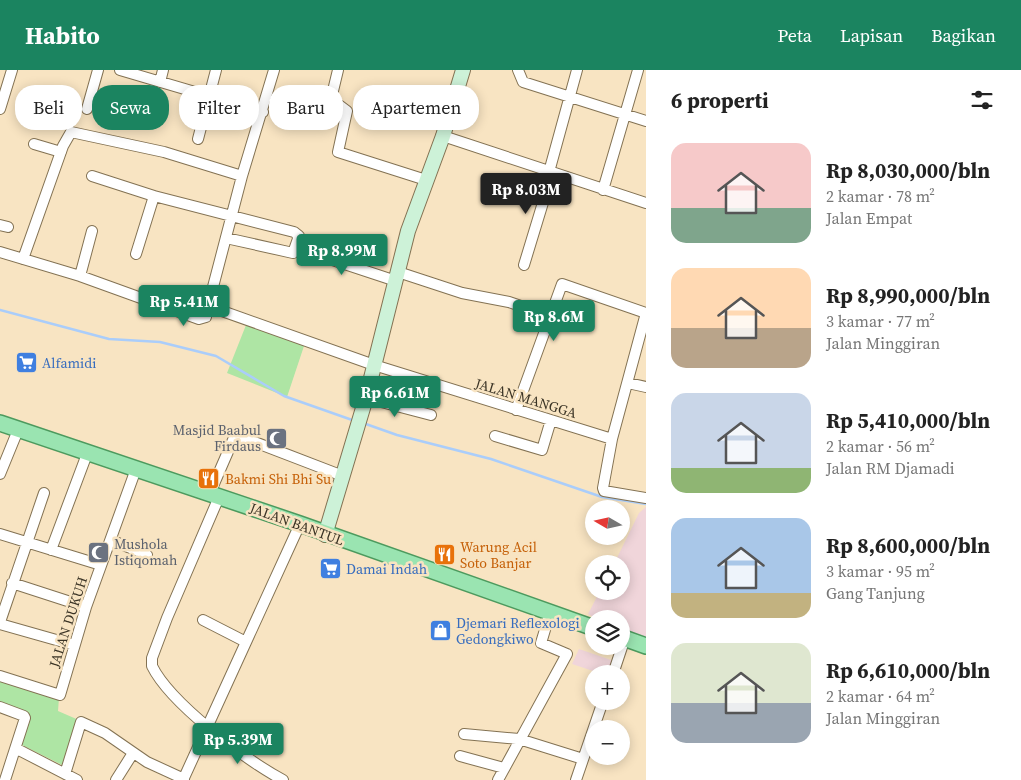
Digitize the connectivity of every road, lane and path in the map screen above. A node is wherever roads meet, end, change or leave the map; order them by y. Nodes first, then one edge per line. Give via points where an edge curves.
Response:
1 (12, 70) edge
2 (98, 70) edge
3 (120, 70) edge
4 (164, 70) edge
5 (216, 70) edge
6 (274, 70) edge
7 (338, 70) edge
8 (463, 70) edge
9 (518, 70) edge
10 (576, 70) edge
11 (638, 70) edge
12 (160, 82) junction
13 (212, 85) edge
14 (179, 87) edge
15 (568, 97) junction
16 (0, 109) edge
17 (87, 109) dead end
18 (259, 111) edge
19 (263, 112) junction
20 (625, 114) junction
21 (646, 121) edge
22 (200, 130) edge
23 (443, 136) junction
24 (198, 139) dead end
25 (34, 144) dead end
26 (61, 152) junction
27 (550, 173) junction
28 (92, 176) dead end
29 (242, 176) junction
30 (426, 180) junction
31 (603, 190) junction
32 (154, 196) junction
33 (646, 204) edge
34 (231, 215) junction
35 (92, 231) dead end
36 (226, 238) junction
37 (296, 248) junction
38 (136, 254) dead end
39 (1, 256) edge
40 (23, 258) junction
41 (524, 265) dead end
42 (80, 276) junction
43 (397, 276) junction
44 (208, 306) junction
45 (646, 313) edge
46 (550, 316) junction
47 (374, 365) junction
48 (628, 383) junction
49 (646, 387) edge
50 (366, 398) junction
51 (516, 410) junction
52 (432, 415) dead end
53 (551, 420) junction
54 (0, 424) edge
55 (18, 430) junction
56 (495, 436) dead end
57 (612, 439) junction
58 (87, 454) junction
59 (136, 469) junction
60 (0, 474) edge
61 (343, 476) junction
62 (44, 493) dead end
63 (215, 495) junction
64 (646, 498) edge
65 (300, 524) junction
66 (0, 534) edge
67 (325, 534) junction
68 (111, 540) junction
69 (26, 542) junction
70 (51, 550) junction
71 (147, 555) dead end
72 (101, 565) junction
73 (12, 583) junction
74 (86, 607) junction
75 (550, 613) junction
76 (203, 620) dead end
77 (0, 623) edge
78 (585, 625) edge
79 (630, 640) edge
80 (246, 642) junction
81 (74, 646) junction
82 (646, 646) edge
83 (0, 676) edge
84 (0, 707) edge
85 (600, 710) edge
86 (207, 726) junction
87 (464, 734) dead end
88 (519, 739) junction
89 (17, 748) junction
90 (133, 753) junction
91 (460, 756) dead end
92 (583, 759) junction
93 (504, 768) junction
94 (65, 774) junction
95 (184, 779) edge
96 (5, 780) edge
97 (77, 780) edge
98 (116, 780) edge
99 (283, 780) edge
100 (498, 780) edge
101 (576, 780) edge

1 - 16 street
2 - 17 street
3 - 12 street
4 - 12 street
5 - 13 street
6 - 19 street
7 - 30 street via 331,99 346,109 347,114 338,152
8 - 23 street
9 - 15 street via 523,82
10 - 15 street
11 - 20 street
12 - 14 street
15 - 20 street
15 - 27 street
18 - 19 street
19 - 29 street
20 - 21 street
20 - 31 street
22 - 24 street
23 - 27 street
23 - 30 street
25 - 26 street
26 - 29 street via 68,135 75,132 164,152
26 - 40 street
27 - 31 street
27 - 41 street
28 - 32 street
29 - 34 street
30 - 43 street via 408,230
31 - 33 street
32 - 34 street
32 - 38 street
34 - 36 street
34 - 37 street via 297,233
35 - 42 street
36 - 37 street via 291,253
36 - 44 street
37 - 43 street
39 - 40 street
40 - 42 street
42 - 44 street via 199,319 206,317
43 - 46 street via 509,302
43 - 47 street
44 - 47 street, JALAN MANGGA
45 - 46 street via 564,283 560,285
45 - 48 street
46 - 51 street
47 - 50 street
47 - 51 street, JALAN MANGGA
48 - 49 street
48 - 57 street
50 - 52 street
50 - 61 street
51 - 53 street, JALAN MANGGA
53 - 56 street via 542,450
53 - 57 street, JALAN MANGGA
54 - 55 main road, JALAN BANTUL
55 - 58 main road, JALAN BANTUL
55 - 60 street
57 - 64 street via 603,490
58 - 59 main road, JALAN BANTUL
58 - 70 street
59 - 63 main road, JALAN BANTUL
59 - 68 street, JALAN DUKUH
61 - 63 street via 239,436 233,440
61 - 67 street
62 - 69 street
63 - 65 main road, JALAN BANTUL
63 - 86 street via 152,662 153,669 175,697
65 - 67 main road, JALAN BANTUL
65 - 80 street
66 - 69 street
67 - 75 main road, JALAN BANTUL
68 - 71 street
68 - 72 street, JALAN DUKUH
69 - 70 street
69 - 73 street
70 - 72 street
72 - 74 street, JALAN DUKUH
73 - 74 street
73 - 77 street
74 - 81 street, JALAN DUKUH
75 - 78 main road, JALAN BANTUL
75 - 88 street via 541,643 567,654
76 - 80 street
77 - 81 street
79 - 82 main road
80 - 86 street
81 - 83 street, JALAN DUKUH via 60,694 54,695
84 - 89 street via 25,717
85 - 92 street
86 - 95 street
86 - 99 street
87 - 88 street
88 - 92 street
88 - 93 street
89 - 94 street
89 - 96 street
90 - 94 street via 105,733 81,722
90 - 95 street
90 - 98 street
91 - 93 street
92 - 101 street
93 - 100 street
94 - 97 street

